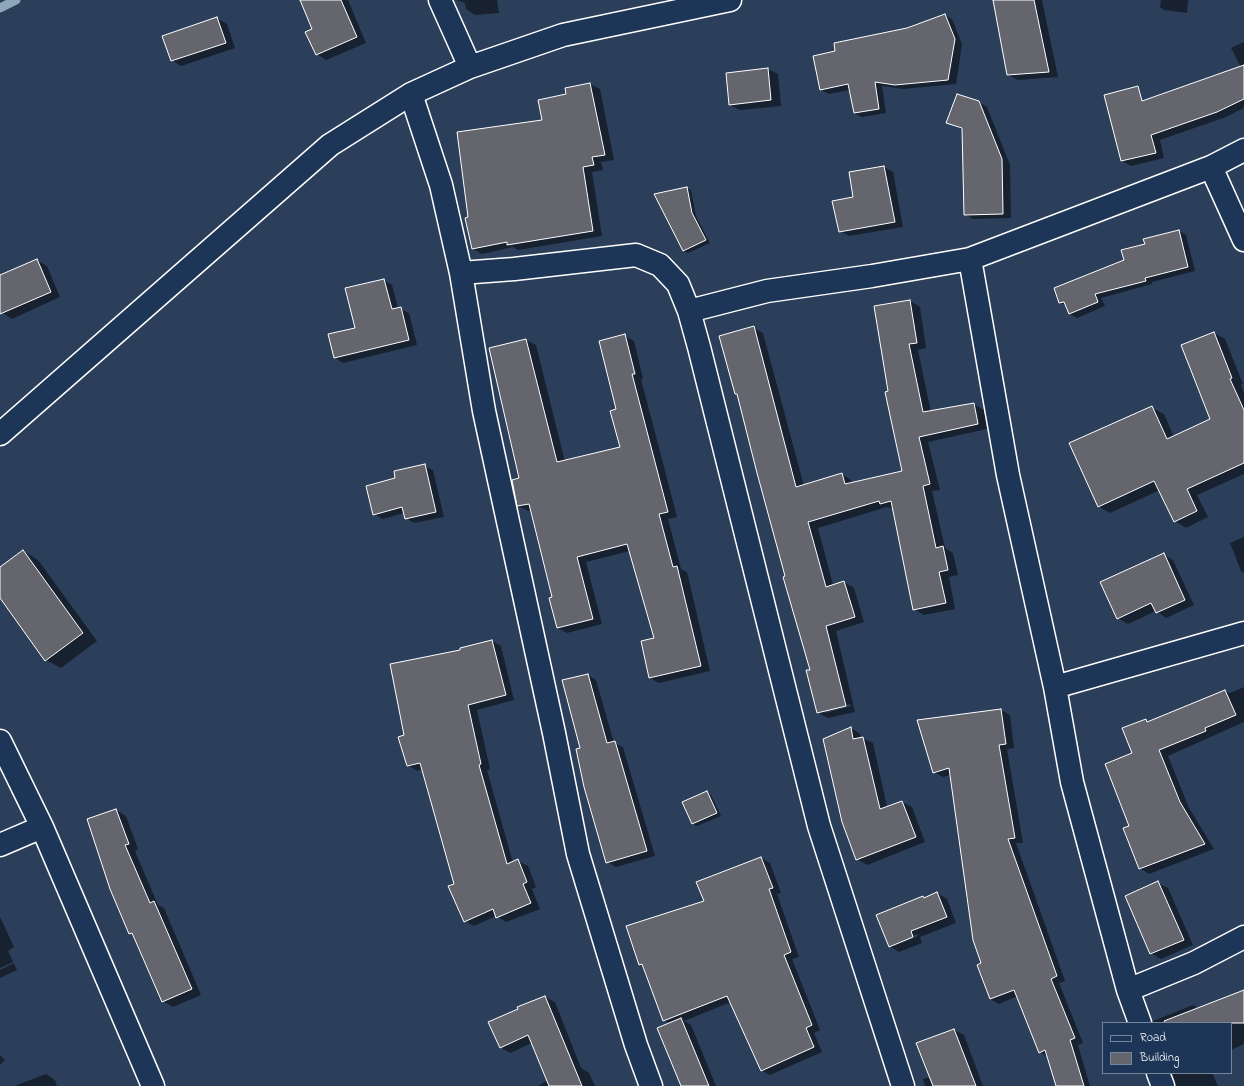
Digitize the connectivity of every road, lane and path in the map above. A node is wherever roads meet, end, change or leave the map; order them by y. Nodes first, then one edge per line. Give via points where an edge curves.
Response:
1 (440, 0) edge
2 (730, 0) edge
3 (470, 67) junction
4 (411, 94) junction
5 (1244, 150) edge
6 (1211, 167) junction
7 (1244, 240) edge
8 (970, 259) junction
9 (461, 273) junction
10 (689, 311) junction
11 (0, 434) edge
12 (1244, 633) edge
13 (1055, 687) junction
14 (0, 741) edge
15 (42, 827) junction
16 (0, 845) edge
17 (1244, 937) edge
18 (1128, 990) junction
19 (1140, 1022) edge
20 (1158, 1074) edge
21 (153, 1086) edge
22 (651, 1086) edge
23 (903, 1086) edge
24 (1163, 1086) edge

1 - 3 street
2 - 3 street via 563,35
3 - 4 street
4 - 9 street via 441,184
4 - 11 street via 330,145
5 - 6 street
6 - 7 street
6 - 8 street
8 - 10 street via 767,291
8 - 13 street via 1008,475
9 - 10 street via 636,255 660,265 678,284
9 - 22 street via 484,411 578,854 636,1045
10 - 23 street via 819,826
12 - 13 street
13 - 18 street via 1072,782
14 - 15 street
15 - 16 street
15 - 21 street
17 - 18 street via 1194,963
18 - 19 street
20 - 24 street

